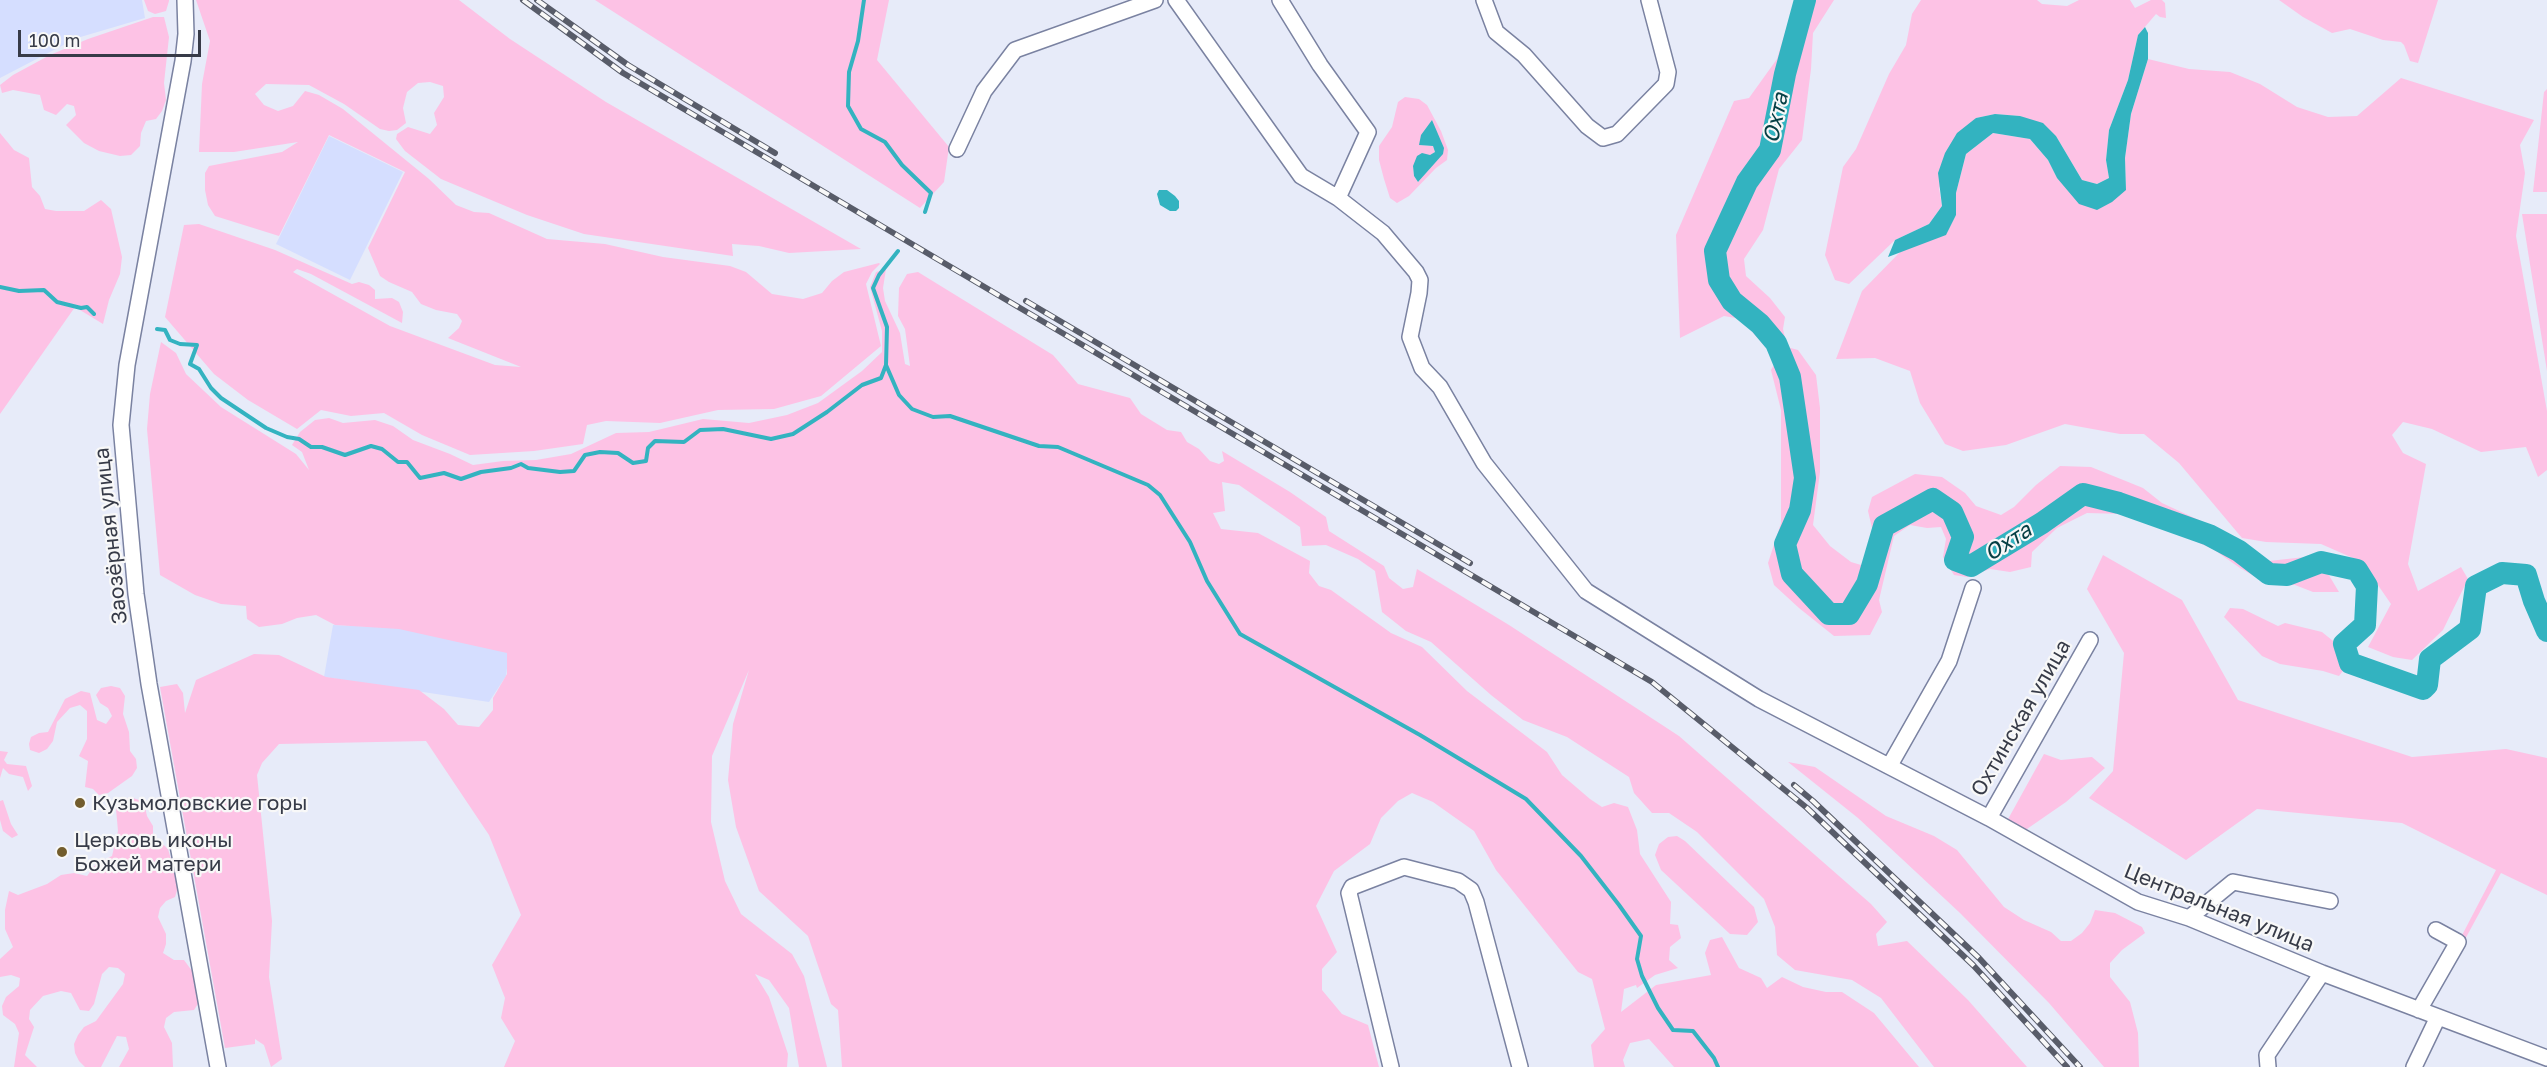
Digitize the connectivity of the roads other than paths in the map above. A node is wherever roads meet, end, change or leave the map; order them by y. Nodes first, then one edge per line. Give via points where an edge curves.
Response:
1 (185, 0) edge
2 (1155, 0) edge
3 (1176, 0) edge
4 (1280, 0) edge
5 (1484, 0) edge
6 (1649, 0) edge
7 (957, 149) dead end
8 (1338, 198) junction
9 (1973, 588) dead end
10 (2090, 640) dead end
11 (1890, 765) junction
12 (1989, 818) junction
13 (2330, 901) dead end
14 (2189, 918) junction
15 (2436, 930) dead end
16 (2322, 973) junction
17 (2419, 1011) junction
18 (2438, 1017) junction
19 (2547, 1058) edge
20 (218, 1067) edge
21 (1391, 1067) edge
22 (1520, 1067) edge
23 (2268, 1067) edge
24 (2414, 1067) edge

1 - 20 street, Заозёрная улица via 183,61 127,365 121,424 136,594 149,684
2 - 7 street via 1015,50 984,92
3 - 8 street, Центральная улица via 1301,176
4 - 8 street via 1368,132
5 - 6 street via 1496,32 1603,138 1617,134 1666,84 1668,72
8 - 11 street, Центральная улица via 1383,233 1416,272 1419,292 1410,337 1422,368 1440,387 1484,463 1586,591 1760,699
9 - 11 street via 1949,661
10 - 12 street, Охтинская улица
11 - 12 street, Центральная улица
12 - 14 street, Центральная улица via 2138,902
13 - 14 street via 2233,882
14 - 16 street, Центральная улица
15 - 17 street via 2458,942
16 - 17 street, Центральная улица
16 - 23 street via 2267,1055
17 - 18 street, Центральная улица
18 - 19 street, Центральная улица
18 - 24 street
21 - 22 street via 1349,893 1352,887 1404,867 1458,881 1471,890

